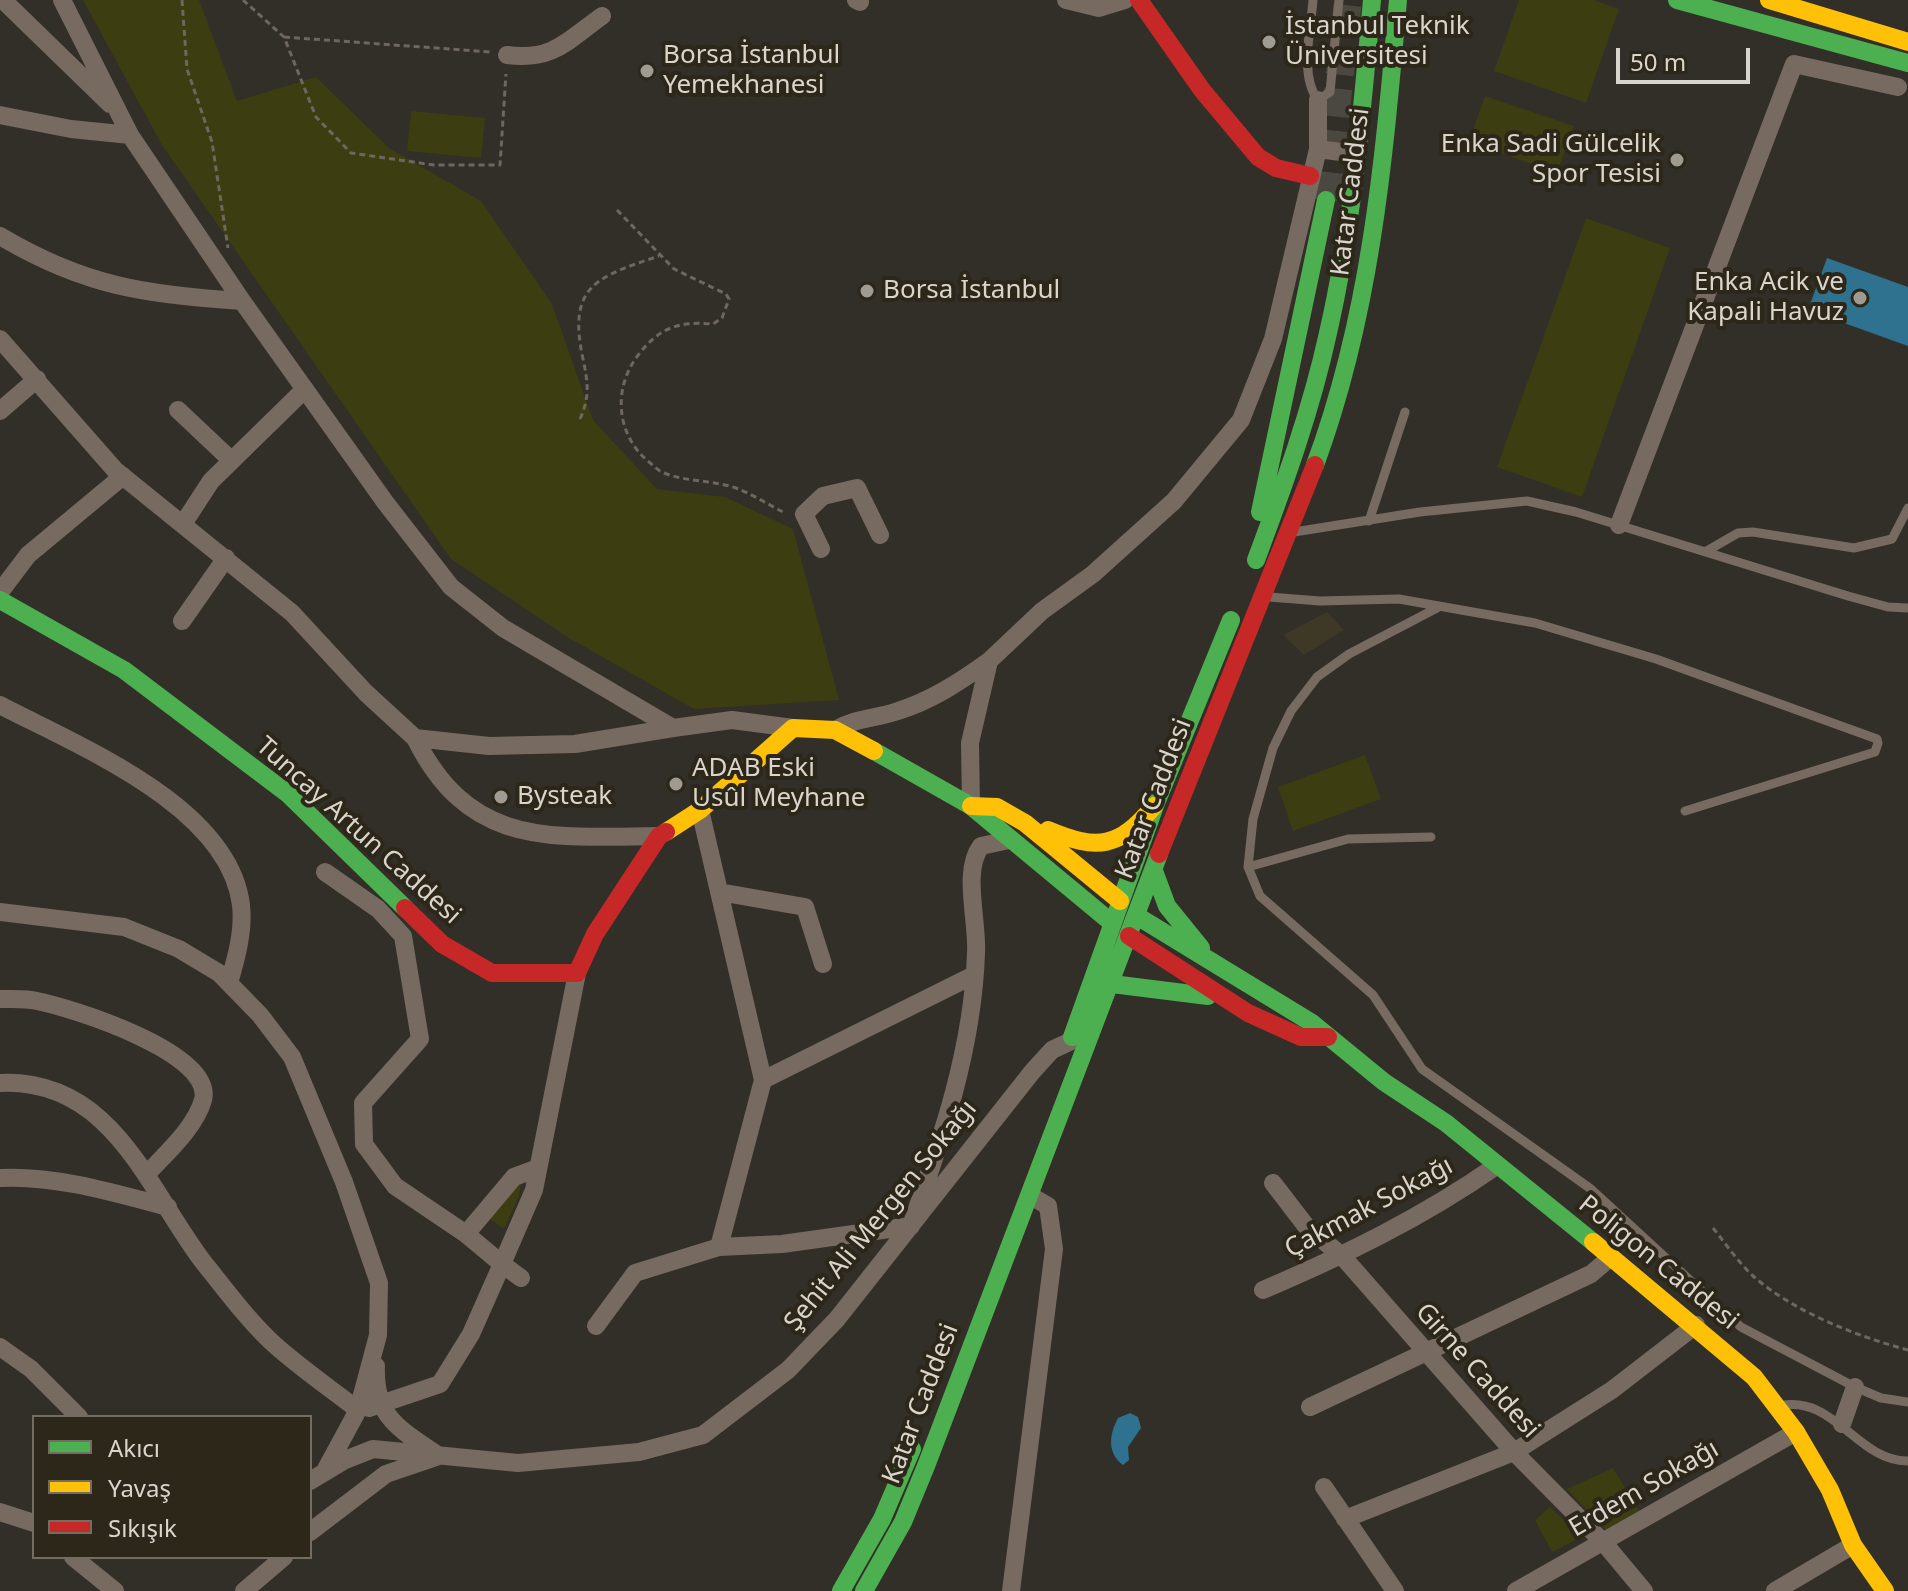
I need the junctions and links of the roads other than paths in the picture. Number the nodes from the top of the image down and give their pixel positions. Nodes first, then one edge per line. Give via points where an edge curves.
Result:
1 (3, 0) edge
2 (62, 0) edge
3 (1066, 0) edge
4 (1125, 0) edge
5 (1139, 0) edge
6 (1313, 0) edge
7 (1339, 0) edge
8 (1372, 0) edge
9 (1398, 0) edge
10 (1411, 0) edge
11 (1677, 0) edge
12 (1739, 0) edge
13 (1776, 4) edge
14 (602, 16) dead end
15 (1908, 42) edge
16 (507, 55) road end
17 (1393, 55) junction
18 (1908, 63) edge
19 (1898, 87) dead end
20 (1318, 100) junction
21 (119, 113) junction
22 (0, 115) edge
23 (130, 135) junction
24 (1318, 149) junction
25 (1356, 154) junction
26 (1383, 157) junction
27 (1310, 176) junction
28 (1326, 200) tunnel mouth
29 (1376, 217) junction
30 (0, 236) edge
31 (242, 301) junction
32 (0, 339) edge
33 (37, 379) junction
34 (305, 389) junction
35 (178, 410) dead end
36 (0, 411) edge
37 (1405, 412) dead end
38 (231, 460) junction
39 (123, 476) junction
40 (1908, 508) edge
41 (1369, 521) junction
42 (183, 524) junction
43 (1619, 525) junction
44 (1287, 533) junction
45 (880, 535) dead end
46 (821, 549) dead end
47 (1705, 552) junction
48 (226, 558) junction
49 (1262, 596) junction
50 (2, 603) edge
51 (1237, 606) dead end
52 (1437, 608) junction
53 (1908, 608) edge
54 (182, 621) dead end
55 (989, 661) junction
56 (1, 707) edge
57 (673, 728) junction
58 (793, 728) junction
59 (835, 730) junction
60 (415, 738) junction
61 (1156, 803) junction
62 (971, 806) junction
63 (700, 810) junction
64 (1685, 811) dead end
65 (1025, 823) junction
66 (659, 836) junction
67 (1431, 837) dead end
68 (1009, 840) junction
69 (1248, 867) junction
70 (1154, 871) junction
71 (325, 872) dead end
72 (719, 892) junction
73 (1120, 901) junction
74 (0, 912) edge
75 (410, 914) junction
76 (1137, 916) junction
77 (1112, 923) junction
78 (396, 929) junction
79 (1129, 936) junction
80 (823, 964) dead end
81 (1220, 967) junction
82 (577, 973) junction
83 (974, 975) junction
84 (229, 983) junction
85 (1112, 984) junction
86 (0, 999) edge
87 (1223, 999) junction
88 (1328, 1037) junction
89 (1071, 1041) junction
90 (763, 1080) junction
91 (0, 1083) edge
92 (1496, 1166) junction
93 (538, 1168) junction
94 (147, 1174) junction
95 (0, 1178) edge
96 (1273, 1183) dead end
97 (1022, 1192) junction
98 (168, 1207) junction
99 (911, 1226) junction
100 (466, 1234) junction
101 (719, 1247) junction
102 (1343, 1257) junction
103 (1611, 1257) junction
104 (502, 1264) junction
105 (521, 1278) dead end
106 (1263, 1290) dead end
107 (1696, 1325) junction
108 (596, 1326) dead end
109 (378, 1335) junction
110 (0, 1347) edge
111 (1425, 1354) junction
112 (1855, 1387) junction
113 (1908, 1402) edge
114 (380, 1406) junction
115 (1780, 1406) junction
116 (1310, 1407) dead end
117 (358, 1410) junction
118 (77, 1415) edge
119 (1842, 1424) junction
120 (1796, 1432) junction
121 (1514, 1452) junction
122 (439, 1456) junction
123 (1908, 1461) edge
124 (317, 1477) edge
125 (1324, 1487) dead end
126 (0, 1512) edge
127 (1345, 1519) junction
128 (32, 1522) edge
129 (312, 1530) edge
130 (1604, 1543) junction
131 (1853, 1545) junction
132 (75, 1559) edge
133 (282, 1559) edge
134 (115, 1591) edge
135 (244, 1591) edge
136 (841, 1591) edge
137 (864, 1591) edge
138 (1011, 1591) edge
139 (1395, 1591) edge
140 (1516, 1591) edge
141 (1644, 1591) edge
142 (1775, 1591) edge
143 (1885, 1591) edge

1 - 21 street
2 - 21 street
3 - 4 street via 1099,8
5 - 27 main road via 1202,90 1258,157 1276,168
6 - 20 lane via 1308,60 1311,91
7 - 20 lane via 1330,92
8 - 25 main road, Katar Caddesi
9 - 17 main road, Katar Caddesi
10 - 17 main road via 1407,26
11 - 18 main road
12 - 13 main road
13 - 15 main road
14 - 16 street via 535,58
17 - 26 main road, Katar Caddesi
19 - 43 street via 1794,64
20 - 24 street
21 - 23 street
22 - 23 street
23 - 31 street
24 - 25 street
24 - 27 street
25 - 26 main road
25 - 28 main road, Katar Caddesi via 1347,234 1318,379 1252,571 1265,483
25 - 29 main road via 1369,169 1365,198
26 - 29 main road, Katar Caddesi
27 - 55 street via 1273,339 1241,420 1174,501
29 - 44 main road, Katar Caddesi via 1367,282 1339,393
30 - 31 street via 92,281 152,295
31 - 34 street
32 - 33 street
33 - 36 street
33 - 39 street
34 - 38 street
34 - 57 street via 451,587 503,628
35 - 38 street
37 - 41 lane
38 - 42 street
39 - 42 street
39 - 50 street via 28,555
40 - 47 lane via 1892,539 1873,546 1827,545 1753,532 1738,533
41 - 43 lane via 1527,501
41 - 44 lane
42 - 48 street
43 - 47 lane
44 - 49 main road, Katar Caddesi
45 - 46 street via 857,488 823,496 804,514
47 - 53 lane via 1848,596
48 - 54 street
48 - 60 street via 292,613
49 - 52 lane via 1399,599
49 - 70 main road, Katar Caddesi
50 - 75 main road, Tuncay Artun Caddesi via 124,670 288,794
51 - 61 main road, Katar Caddesi
52 - 64 lane via 1535,623 1656,659 1877,739 1875,752
52 - 69 lane via 1349,654 1317,677 1291,711 1273,748 1257,805
55 - 59 street via 944,693 892,713 854,719
55 - 62 street via 970,743
56 - 84 street via 124,772 198,824 218,846 234,876 242,909
57 - 58 street via 732,720
57 - 60 street via 575,744 489,746
58 - 59 main road
58 - 63 main road
59 - 62 main road
60 - 66 street via 453,796 506,828 561,837
61 - 65 main road via 1132,832 1105,845 1076,843
61 - 73 main road, Katar Caddesi
62 - 65 main road via 997,807
62 - 68 main road
63 - 66 main road
63 - 72 street
65 - 73 main road, Poligon Caddesi
66 - 82 main road via 595,934
67 - 69 lane via 1348,839
68 - 77 main road
68 - 83 street via 981,846 970,865
69 - 112 lane via 1260,896 1373,995 1422,1069 1591,1189 1741,1327
70 - 76 main road, Katar Caddesi
70 - 81 main road via 1176,919
71 - 78 street via 378,909
72 - 80 street via 805,907
72 - 90 street
73 - 76 main road, Poligon Caddesi
73 - 77 main road, Katar Caddesi
74 - 84 street via 124,927 179,949
75 - 78 street
75 - 82 main road, Tuncay Artun Caddesi via 442,944 492,973
76 - 79 main road, Katar Caddesi
76 - 81 main road, Poligon Caddesi
77 - 79 main road
77 - 89 main road, Katar Caddesi
78 - 100 street via 403,936 420,1039 363,1103 364,1144 395,1186
79 - 85 main road, Katar Caddesi
79 - 87 main road
81 - 88 main road, Poligon Caddesi
82 - 93 street
83 - 90 street
83 - 99 street via 969,1034
84 - 109 street via 292,1057 379,1283
85 - 87 main road
85 - 97 main road, Katar Caddesi
86 - 94 street via 34,1000 82,1014 189,1065 199,1077 204,1098 189,1126
87 - 88 main road via 1301,1037
88 - 92 main road, Poligon Caddesi
89 - 97 main road, Katar Caddesi
89 - 99 street, Şehit Ali Mergen Sokağı via 1052,1050 1032,1072
90 - 101 street
91 - 94 street via 21,1082 68,1098 103,1121 131,1148
92 - 102 street, Çakmak Sokağı via 1439,1206
92 - 103 main road, Poligon Caddesi
93 - 100 street via 514,1177
93 - 104 street
94 - 98 street
95 - 98 street via 106,1191
96 - 102 street, Girne Caddesi via 1306,1226
97 - 136 main road, Katar Caddesi via 882,1519
97 - 137 main road, Katar Caddesi via 903,1522
97 - 138 street via 1048,1206 1054,1249
98 - 117 street via 203,1261 274,1344
99 - 101 street
99 - 122 street, Şehit Ali Mergen Sokağı via 837,1319 788,1370 703,1435 639,1452 518,1463
100 - 104 street
101 - 108 street via 635,1273
102 - 106 street, Çakmak Sokağı
102 - 111 street, Girne Caddesi
103 - 107 main road, Poligon Caddesi
103 - 111 street via 1591,1274
104 - 105 street
104 - 114 street via 471,1334 440,1384
107 - 115 main road, Poligon Caddesi
107 - 121 street via 1612,1390
109 - 114 street
109 - 117 street
110 - 118 street via 31,1369
111 - 116 street
111 - 121 street, Girne Caddesi
112 - 113 lane
112 - 119 street
114 - 117 street
114 - 122 street via 396,1427
115 - 119 lane via 1811,1406
115 - 120 main road, Poligon Caddesi
117 - 124 street
119 - 123 lane via 1879,1454
120 - 130 street, Erdem Sokağı
120 - 131 main road, Poligon Caddesi via 1830,1490
121 - 127 street
121 - 130 street, Girne Caddesi
122 - 124 street, Şehit Ali Mergen Sokağı via 373,1449
122 - 129 street via 386,1474
125 - 127 street
126 - 128 street
127 - 139 street
130 - 140 street, Erdem Sokağı
130 - 141 street, Girne Caddesi
131 - 142 street
131 - 143 main road, Poligon Caddesi
132 - 134 street
133 - 135 street

